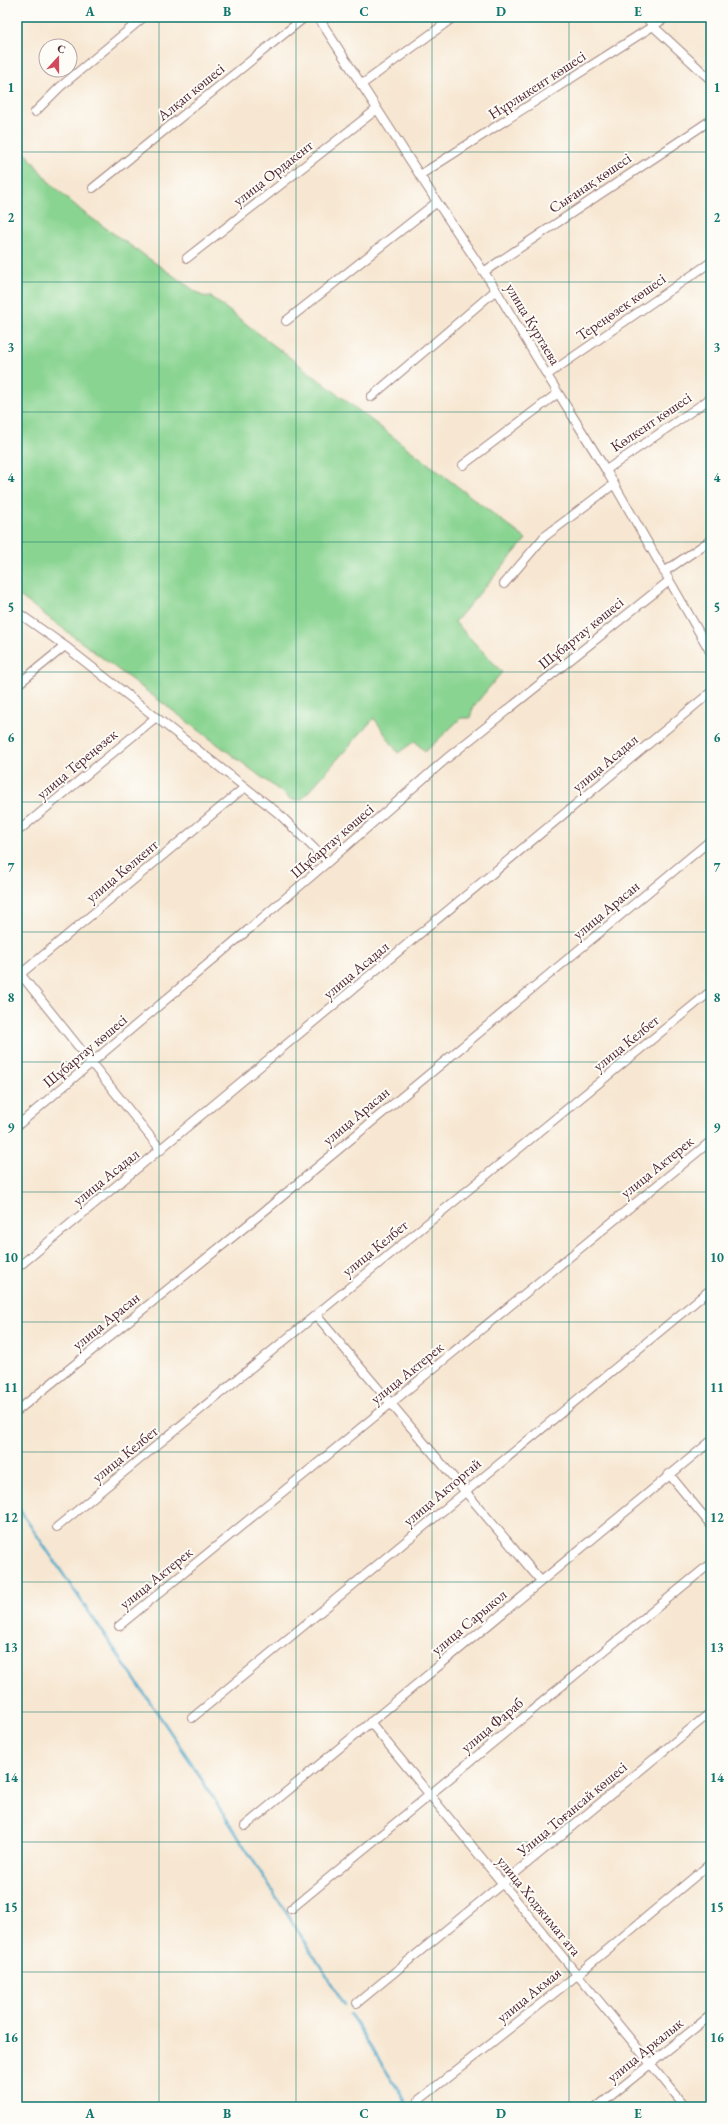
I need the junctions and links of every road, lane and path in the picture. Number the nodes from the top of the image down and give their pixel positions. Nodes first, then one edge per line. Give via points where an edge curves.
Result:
1 (144, 17) edge
2 (305, 17) edge
3 (318, 17) edge
4 (454, 17) edge
5 (646, 17) edge
6 (667, 17) edge
7 (653, 26) junction
8 (711, 80) edge
9 (361, 85) junction
10 (377, 109) junction
11 (36, 112) dead end
12 (711, 120) edge
13 (420, 175) junction
14 (93, 188) dead end
15 (437, 202) junction
16 (187, 258) dead end
17 (711, 262) edge
18 (484, 271) junction
19 (496, 290) junction
20 (286, 321) dead end
21 (547, 375) junction
22 (558, 393) junction
23 (371, 397) dead end
24 (711, 398) edge
25 (463, 465) dead end
26 (606, 470) junction
27 (614, 484) junction
28 (711, 540) edge
29 (664, 572) junction
30 (668, 581) junction
31 (504, 584) dead end
32 (17, 612) edge
33 (64, 646) junction
34 (711, 653) edge
35 (17, 685) edge
36 (711, 692) edge
37 (155, 718) junction
38 (245, 787) junction
39 (17, 832) edge
40 (711, 840) edge
41 (328, 862) junction
42 (18, 974) edge
43 (711, 991) edge
44 (92, 1064) junction
45 (17, 1126) edge
46 (711, 1141) edge
47 (161, 1150) junction
48 (17, 1268) edge
49 (711, 1290) edge
50 (316, 1315) junction
51 (391, 1404) junction
52 (17, 1411) edge
53 (711, 1441) edge
54 (669, 1474) junction
55 (466, 1490) junction
56 (711, 1525) edge
57 (57, 1527) dead end
58 (711, 1563) edge
59 (541, 1581) junction
60 (119, 1626) dead end
61 (711, 1712) edge
62 (192, 1718) dead end
63 (370, 1722) junction
64 (430, 1795) junction
65 (245, 1826) dead end
66 (711, 1863) edge
67 (504, 1883) junction
68 (291, 1909) dead end
69 (577, 1975) junction
70 (357, 2003) dead end
71 (711, 2015) edge
72 (651, 2064) junction
73 (419, 2100) dead end
74 (597, 2107) edge
75 (686, 2107) edge

1 - 11 street via 60,87
2 - 14 street, Алқап көшесі
3 - 9 street, улица Куртаева
4 - 9 street
5 - 7 street
6 - 7 street, Нұрлыкент көшесі
7 - 8 street
7 - 13 street, Нұрлыкент көшесі
9 - 10 street, улица Куртаева
10 - 13 street, улица Куртаева
10 - 16 street, улица Ордакент
12 - 18 street, Сығанақ көшесі
13 - 15 street, улица Куртаева
15 - 18 street, улица Куртаева
15 - 20 street
17 - 21 street, Тереңөзек көшесі
18 - 19 street, улица Куртаева
19 - 21 street, улица Куртаева
19 - 23 street
21 - 22 street, улица Куртаева
22 - 25 street
22 - 26 street, улица Куртаева
24 - 26 street, Көлкент көшесі
26 - 27 street, улица Куртаева
27 - 29 street, улица Куртаева
27 - 31 street via 544,537
28 - 29 street
29 - 30 street, улица Куртаева
30 - 34 street, улица Куртаева
30 - 41 street, Шұбартау көшесі via 446,759
32 - 33 street
33 - 35 street
33 - 37 street
36 - 47 street, улица Асадал
37 - 38 street
37 - 39 street, улица Тереңөзек
38 - 41 street via 278,813
38 - 42 street, улица Көлкент
40 - 52 street, улица Арасан via 250,1223
41 - 44 street, Шұбартау көшесі
42 - 44 street
43 - 50 street, улица Келбет
44 - 45 street, Шұбартау көшесі
44 - 47 street
46 - 51 street, улица Актерек
47 - 48 street, улица Асадал
49 - 55 street, улица Акторгай
50 - 51 street
50 - 57 street, улица Келбет
51 - 55 street
51 - 60 street, улица Актерек
53 - 54 street, улица Сарыкол
54 - 56 street
54 - 59 street, улица Сарыкол
55 - 59 street
55 - 62 street, улица Акторгай
58 - 64 street, улица Фараб
59 - 63 street, улица Сарыкол
61 - 67 street, Улица Тоғансай көшесі
63 - 64 street, улица Ходжимат ата
63 - 65 street, улица Сарыкол
64 - 67 street, улица Ходжимат ата
64 - 68 street, улица Фараб
66 - 69 street, улица Акмая
67 - 69 street, улица Ходжимат ата
67 - 70 street, Улица Тоғансай көшесі
69 - 72 street, улица Ходжимат ата
69 - 73 street, улица Акмая
71 - 72 street, улица Аркалык
72 - 74 street, улица Аркалык
72 - 75 street, улица Ходжимат ата

